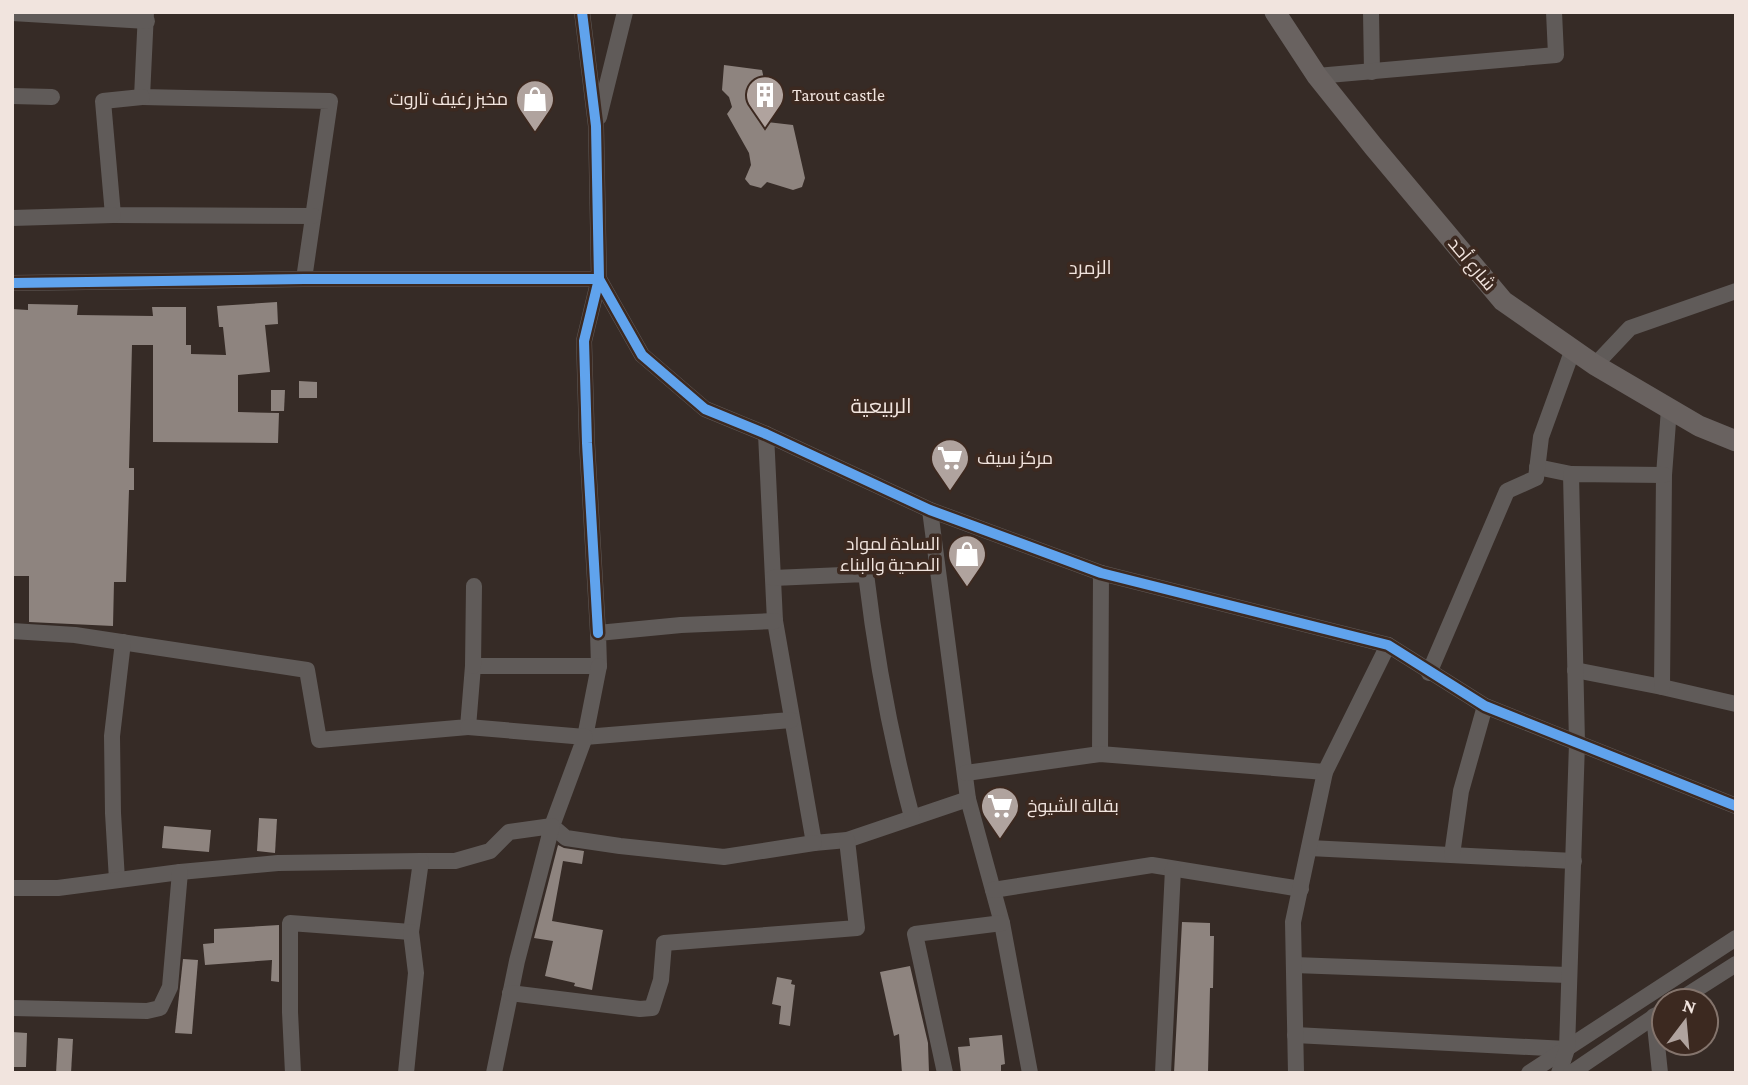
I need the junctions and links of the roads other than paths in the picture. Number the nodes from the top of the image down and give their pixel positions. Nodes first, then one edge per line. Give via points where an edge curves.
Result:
1 (582, 12) edge
2 (625, 12) edge
3 (1275, 12) edge
4 (1371, 12) edge
5 (1554, 12) edge
6 (12, 13) edge
7 (146, 16) edge
8 (1372, 72) junction
9 (1318, 76) junction
10 (12, 96) edge
11 (52, 97) dead end
12 (142, 97) junction
13 (596, 126) junction
14 (114, 215) junction
15 (313, 216) junction
16 (12, 218) edge
17 (304, 279) junction
18 (599, 279) junction
19 (12, 283) edge
20 (1736, 291) edge
21 (1573, 349) junction
22 (1595, 365) junction
23 (1669, 409) junction
24 (766, 433) junction
25 (1736, 441) edge
26 (1537, 467) junction
27 (1571, 474) junction
28 (1664, 475) junction
29 (930, 510) junction
30 (1101, 573) junction
31 (773, 578) junction
32 (474, 586) dead end
33 (775, 621) junction
34 (12, 631) edge
35 (598, 633) junction
36 (123, 642) junction
37 (1388, 645) junction
38 (473, 666) junction
39 (599, 666) junction
40 (1575, 670) junction
41 (1429, 673) junction
42 (1662, 687) junction
43 (1736, 704) edge
44 (1485, 706) junction
45 (791, 720) junction
46 (468, 727) junction
47 (585, 737) junction
48 (1577, 743) junction
49 (1100, 754) junction
50 (1325, 772) junction
51 (966, 773) junction
52 (968, 799) junction
53 (1736, 806) edge
54 (912, 817) junction
55 (552, 827) junction
56 (847, 840) junction
57 (814, 843) junction
58 (1309, 848) junction
59 (1452, 855) junction
60 (421, 860) junction
61 (1574, 861) junction
62 (1173, 869) junction
63 (180, 872) junction
64 (117, 880) junction
65 (12, 888) edge
66 (1301, 889) junction
67 (993, 890) junction
68 (1002, 923) junction
69 (411, 932) junction
70 (1736, 938) edge
71 (1736, 964) edge
72 (1294, 965) junction
73 (1568, 975) junction
74 (1700, 987) edge
75 (510, 993) junction
76 (12, 1008) edge
77 (1650, 1019) edge
78 (1295, 1035) junction
79 (1567, 1049) junction
80 (293, 1073) edge
81 (406, 1073) edge
82 (494, 1073) edge
83 (944, 1073) edge
84 (1030, 1073) edge
85 (1163, 1073) edge
86 (1296, 1073) edge
87 (1530, 1073) edge
88 (1559, 1073) edge
89 (1571, 1073) edge

1 - 13 street
2 - 13 street
3 - 9 main road, شارع أحد
4 - 8 street
5 - 8 street via 1556,55
6 - 7 street
7 - 12 street
8 - 9 street
9 - 21 main road, شارع أحد via 1503,301
10 - 11 street
12 - 14 street via 103,101
12 - 15 street via 330,101
13 - 18 street
14 - 15 street
14 - 16 street
15 - 17 street
17 - 18 street
17 - 19 street
18 - 24 street via 642,355 705,409
18 - 35 street via 584,341
20 - 22 street via 1630,328
21 - 22 main road, شارع أحد
21 - 26 street via 1541,437
22 - 23 main road, شارع أحد
23 - 25 main road, شارع أحد
23 - 28 street
24 - 29 street
24 - 31 street
26 - 27 street
26 - 41 street via 1536,478 1507,491
27 - 28 street
27 - 40 street
28 - 42 street
29 - 30 street
29 - 51 street
30 - 37 street
30 - 49 street
31 - 33 street
31 - 54 street via 866,574 877,661
32 - 38 street
33 - 35 street
33 - 45 street
34 - 36 street
35 - 39 street
36 - 46 street via 307,670 319,740
36 - 64 street via 112,736
37 - 41 street
37 - 50 street
38 - 39 street
38 - 46 street
39 - 47 street
40 - 42 street
40 - 48 street
41 - 44 street
42 - 43 street
44 - 48 street
44 - 59 street via 1461,790
45 - 47 street
45 - 57 street
46 - 47 street
47 - 55 street
48 - 53 street
48 - 61 street
49 - 50 street
49 - 51 street
50 - 58 street
51 - 52 street
52 - 54 street
52 - 67 street
54 - 56 street
55 - 57 street via 566,838 724,857
55 - 60 street via 509,832 490,851 455,861
55 - 75 street
56 - 57 street
56 - 75 street via 857,928 664,943 661,980 652,1008
58 - 59 street
58 - 66 street
59 - 61 street
60 - 63 street via 278,863
60 - 69 street
61 - 73 street
62 - 66 street
62 - 67 street via 1152,865
62 - 85 street
63 - 64 street
63 - 76 street via 170,987 160,1008
64 - 65 street
66 - 72 street via 1293,922
67 - 68 street
68 - 83 street via 915,934
68 - 84 street
69 - 80 street via 290,923
69 - 81 street via 416,973
70 - 79 street
71 - 74 street
72 - 73 street
72 - 78 street
73 - 79 street
75 - 82 street
77 - 89 street
78 - 79 street
78 - 86 street
79 - 87 street
79 - 88 street

